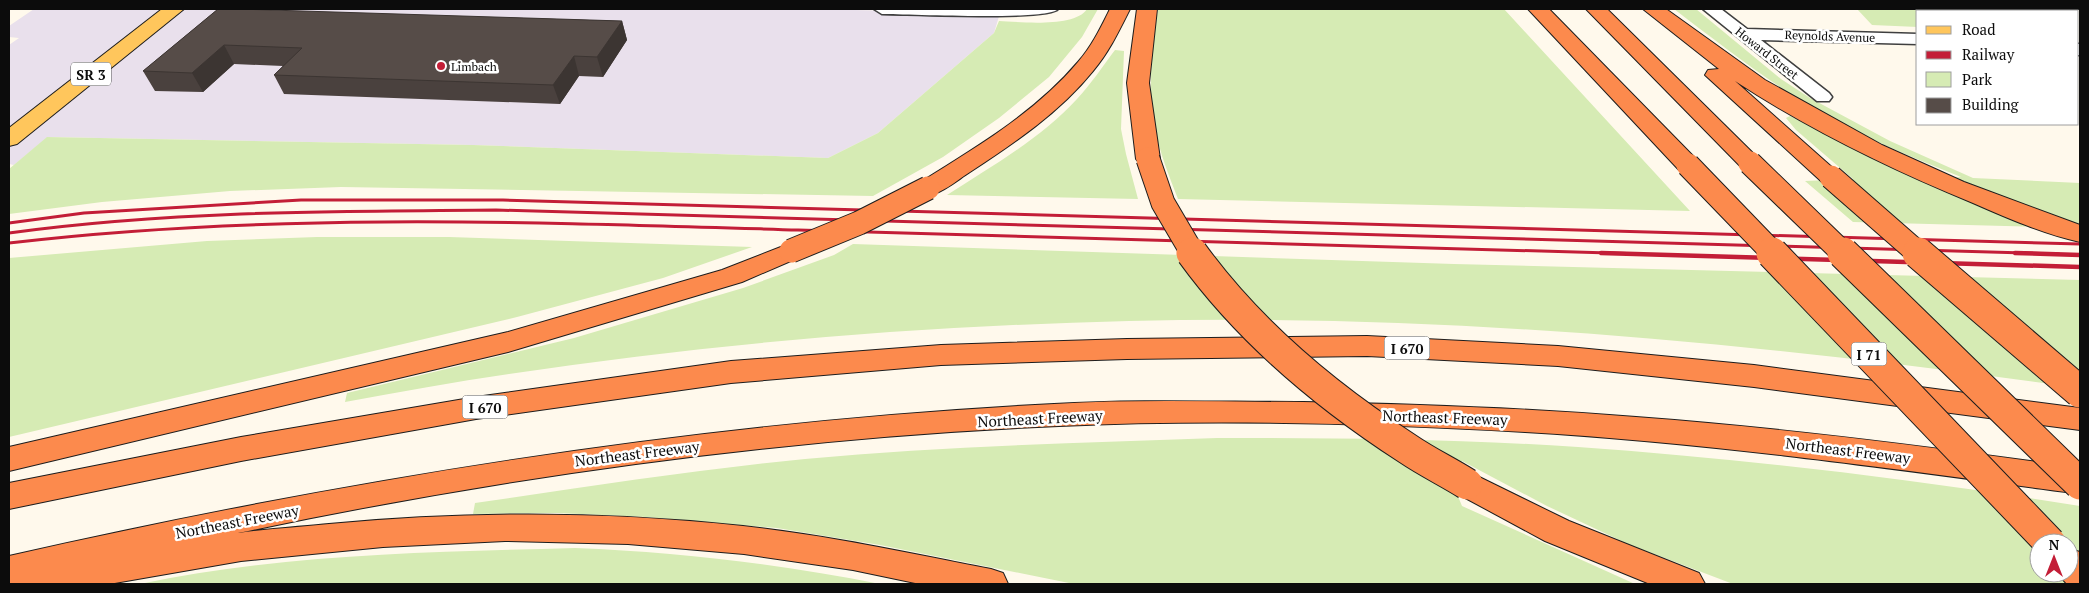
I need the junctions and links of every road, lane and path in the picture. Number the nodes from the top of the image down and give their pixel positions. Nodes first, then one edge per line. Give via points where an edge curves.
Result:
1 (174, 9) edge
2 (882, 9) edge
3 (1050, 9) edge
4 (1120, 9) edge
5 (1148, 9) edge
6 (1538, 9) edge
7 (1596, 9) edge
8 (1646, 9) edge
9 (1653, 9) edge
10 (1711, 9) edge
11 (1742, 34) junction
12 (1916, 39) edge
13 (1823, 97) dead end
14 (9, 139) edge
15 (2080, 234) edge
16 (2080, 392) edge
17 (2080, 419) edge
18 (9, 459) edge
19 (2080, 482) edge
20 (9, 496) edge
21 (2040, 533) edge
22 (9, 571) edge
23 (24, 584) edge
24 (991, 584) edge
25 (1687, 584) edge

1 - 14 main road, SR 3
2 - 3 street
4 - 18 highway, bridge via 1097,50 1067,86 1027,122 928,188 859,222 732,276 508,342
5 - 25 highway, bridge via 1138,83 1141,119 1154,186 1165,211 1195,258 1231,303 1328,392 1400,444 1467,484 1557,531
6 - 21 highway, I 71, bridge
7 - 19 highway, bridge via 1750,163
8 - 16 highway, bridge via 1831,177
9 - 15 highway via 1756,84 1867,146 1983,198
10 - 11 street, Howard Street
11 - 12 street, Reynolds Avenue
11 - 13 street, Howard Street
17 - 20 highway, I 670 via 1754,376 1558,356 1367,346 961,354 731,372 486,407 241,449
19 - 22 highway, Northeast Freeway via 1852,449 1468,417 1271,412 1060,415 847,429 604,456 346,500 113,546
23 - 24 highway via 241,547 383,533 505,527 628,530 744,540 853,556

